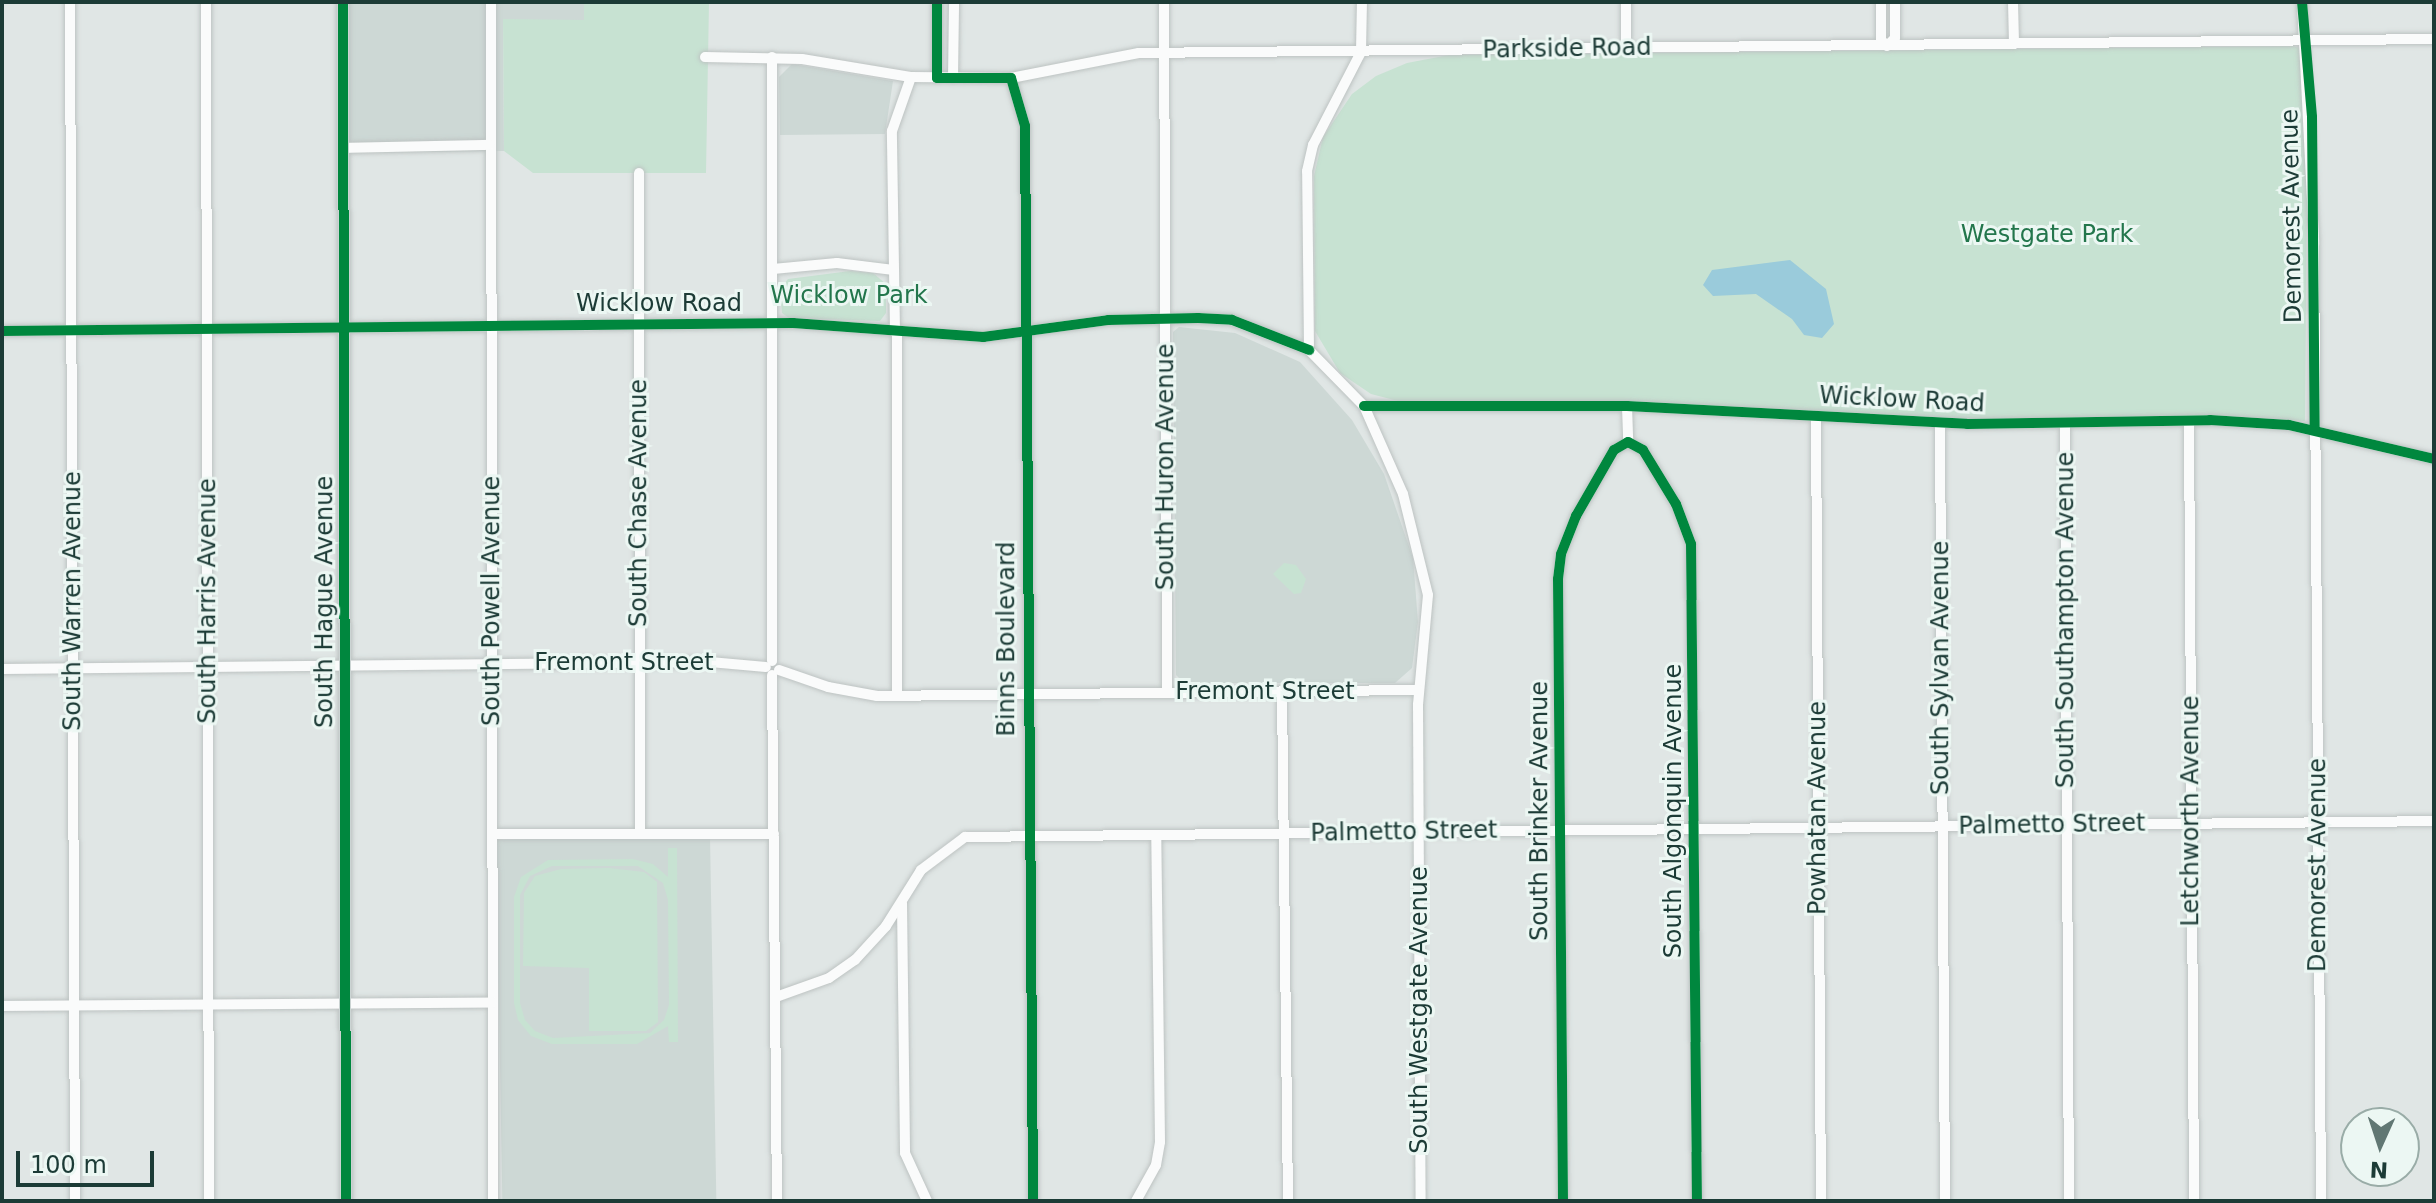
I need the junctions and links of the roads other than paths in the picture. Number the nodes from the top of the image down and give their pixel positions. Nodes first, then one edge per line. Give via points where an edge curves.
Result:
1 (70, 2) edge
2 (206, 2) edge
3 (343, 2) edge
4 (491, 2) edge
5 (937, 2) edge
6 (954, 2) edge
7 (1164, 2) edge
8 (1362, 2) edge
9 (1626, 2) edge
10 (1881, 2) edge
11 (1895, 2) edge
12 (2013, 2) edge
13 (2302, 2) edge
14 (2434, 39) edge
15 (2306, 41) junction
16 (2014, 44) junction
17 (1887, 46) junction
18 (1626, 49) junction
19 (1361, 52) junction
20 (1164, 53) junction
21 (705, 57) dead end
22 (772, 57) junction
23 (911, 77) junction
24 (937, 78) junction
25 (953, 78) junction
26 (1011, 78) junction
27 (490, 145) junction
28 (344, 148) junction
29 (639, 173) dead end
30 (773, 269) junction
31 (894, 270) junction
32 (1165, 318) junction
33 (772, 323) junction
34 (639, 324) junction
35 (492, 326) junction
36 (344, 327) junction
37 (208, 329) junction
38 (71, 330) junction
39 (2, 331) edge
40 (896, 332) junction
41 (1026, 333) junction
42 (1309, 350) junction
43 (1364, 406) junction
44 (1627, 406) junction
45 (1816, 416) junction
46 (2189, 421) junction
47 (1940, 423) junction
48 (2065, 424) junction
49 (2315, 430) junction
50 (1628, 442) junction
51 (2434, 459) edge
52 (492, 663) junction
53 (639, 663) junction
54 (345, 666) junction
55 (208, 667) junction
56 (73, 668) junction
57 (772, 668) junction
58 (2, 669) edge
59 (1418, 690) junction
60 (1282, 691) junction
61 (1167, 692) junction
62 (1028, 694) junction
63 (897, 696) junction
64 (2434, 821) edge
65 (2317, 822) junction
66 (2191, 824) junction
67 (2067, 825) junction
68 (1942, 826) junction
69 (1819, 828) junction
70 (1694, 829) junction
71 (1561, 830) junction
72 (1419, 832) junction
73 (1283, 833) junction
74 (493, 834) junction
75 (640, 834) junction
76 (774, 834) junction
77 (1156, 835) junction
78 (1029, 836) junction
79 (902, 901) junction
80 (776, 997) junction
81 (492, 1003) junction
82 (346, 1004) junction
83 (209, 1005) junction
84 (2, 1006) edge
85 (74, 1006) junction
86 (75, 1201) edge
87 (209, 1201) edge
88 (346, 1201) edge
89 (493, 1201) edge
90 (777, 1201) edge
91 (927, 1201) edge
92 (1033, 1201) edge
93 (1136, 1201) edge
94 (1288, 1201) edge
95 (1421, 1201) edge
96 (1563, 1201) edge
97 (1697, 1201) edge
98 (1821, 1201) edge
99 (1945, 1201) edge
100 (2069, 1201) edge
101 (2194, 1201) edge
102 (2321, 1201) edge

1 - 38 street, South Warren Avenue
2 - 37 street, South Harris Avenue
3 - 28 main road, South Hague Avenue
4 - 27 street, South Powell Avenue
5 - 24 street
6 - 25 street
7 - 20 street, South Huron Avenue
8 - 19 street
9 - 18 street
10 - 17 street via 1881,40
11 - 17 street via 1895,38
12 - 16 street
13 - 15 street, Demorest Avenue
14 - 15 street, Parkside Road
15 - 16 street, Parkside Road
15 - 49 street, Demorest Avenue
16 - 17 street, Parkside Road
17 - 18 street, Parkside Road
18 - 19 street, Parkside Road
19 - 20 street, Parkside Road
19 - 42 street via 1313,145 1307,171
20 - 26 street, Parkside Road via 1100,57
20 - 32 street, South Huron Avenue
21 - 22 street, Parkside Road
22 - 23 street, Parkside Road via 868,66
22 - 30 street
23 - 24 street, Parkside Road
23 - 31 street via 892,131
24 - 25 street, Parkside Road
25 - 26 street, Parkside Road
26 - 41 street, Binns Boulevard via 1025,126
27 - 28 street
27 - 35 street, South Powell Avenue
28 - 36 main road, South Hague Avenue
29 - 34 street, South Chase Avenue
30 - 31 street via 837,263
30 - 33 street
31 - 40 street
32 - 41 street, Wicklow Road
32 - 42 street, Wicklow Road via 1232,320
32 - 61 street, South Huron Avenue
33 - 34 street, Wicklow Road
33 - 40 street, Wicklow Road
33 - 57 street
34 - 35 street, Wicklow Road
34 - 53 street, South Chase Avenue
35 - 36 street, Wicklow Road
35 - 52 street, South Powell Avenue
36 - 37 street, Wicklow Road
36 - 54 main road, South Hague Avenue
37 - 38 street, Wicklow Road
37 - 55 street, South Harris Avenue
38 - 39 street, Wicklow Road
38 - 56 street, South Warren Avenue
40 - 41 street, Wicklow Road via 983,337
40 - 63 street
41 - 62 street, Binns Boulevard
42 - 43 street, South Westgate Avenue
43 - 44 street, Wicklow Road
43 - 59 street, South Westgate Avenue via 1403,494 1426,576 1429,612
44 - 45 street, Wicklow Road
44 - 50 street
45 - 47 street, Wicklow Road
45 - 69 street, Powhatan Avenue
46 - 48 street, Wicklow Road
46 - 49 street, Wicklow Road
46 - 66 street, Letchworth Avenue
47 - 48 street, Wicklow Road
47 - 68 street, South Sylvan Avenue
48 - 67 street, South Southampton Avenue
49 - 51 street, Wicklow Road
49 - 65 street, Demorest Avenue
50 - 70 street, South Algonquin Avenue via 1643,450 1682,515 1691,544
50 - 71 street, South Brinker Avenue via 1614,450 1597,478 1561,554
52 - 53 street, Fremont Street
52 - 54 street, Fremont Street
52 - 74 street, South Powell Avenue
53 - 57 street, Fremont Street
53 - 75 street, South Chase Avenue
54 - 55 street, Fremont Street
54 - 82 main road, South Hague Avenue
55 - 56 street, Fremont Street
55 - 83 street, South Harris Avenue
56 - 58 street, Fremont Street
56 - 85 street, South Warren Avenue
57 - 63 street, Fremont Street via 838,690
57 - 76 street
59 - 60 street, Fremont Street
59 - 72 street, South Westgate Avenue
60 - 61 street, Fremont Street
60 - 73 street
61 - 62 street, Fremont Street
62 - 63 street, Fremont Street
62 - 78 street, Binns Boulevard
64 - 65 street, Palmetto Street
65 - 66 street, Palmetto Street
65 - 102 street, Demorest Avenue
66 - 67 street, Palmetto Street
66 - 101 street, Letchworth Avenue
67 - 68 street, Palmetto Street
67 - 100 street, South Southampton Avenue
68 - 69 street, Palmetto Street
68 - 99 street, South Sylvan Avenue
69 - 70 street, Palmetto Street
69 - 98 street, Powhatan Avenue
70 - 71 street, Palmetto Street
70 - 97 street, South Algonquin Avenue
71 - 72 street, Palmetto Street
71 - 96 street, South Brinker Avenue
72 - 73 street, Palmetto Street
72 - 95 street, South Westgate Avenue
73 - 77 street, Palmetto Street
73 - 94 street
74 - 75 street
74 - 81 street, South Powell Avenue
75 - 76 street
76 - 80 street
77 - 78 street, Palmetto Street
77 - 93 street via 1160,1142 1156,1165
78 - 79 street, Palmetto Street via 965,837 921,870
78 - 92 street, Binns Boulevard
79 - 80 street, Palmetto Street via 855,960 829,978
79 - 91 street via 905,1153
80 - 90 street
81 - 82 street
81 - 89 street, South Powell Avenue
82 - 83 street
82 - 88 main road, South Hague Avenue
83 - 85 street
83 - 87 street, South Harris Avenue
84 - 85 street
85 - 86 street, South Warren Avenue

